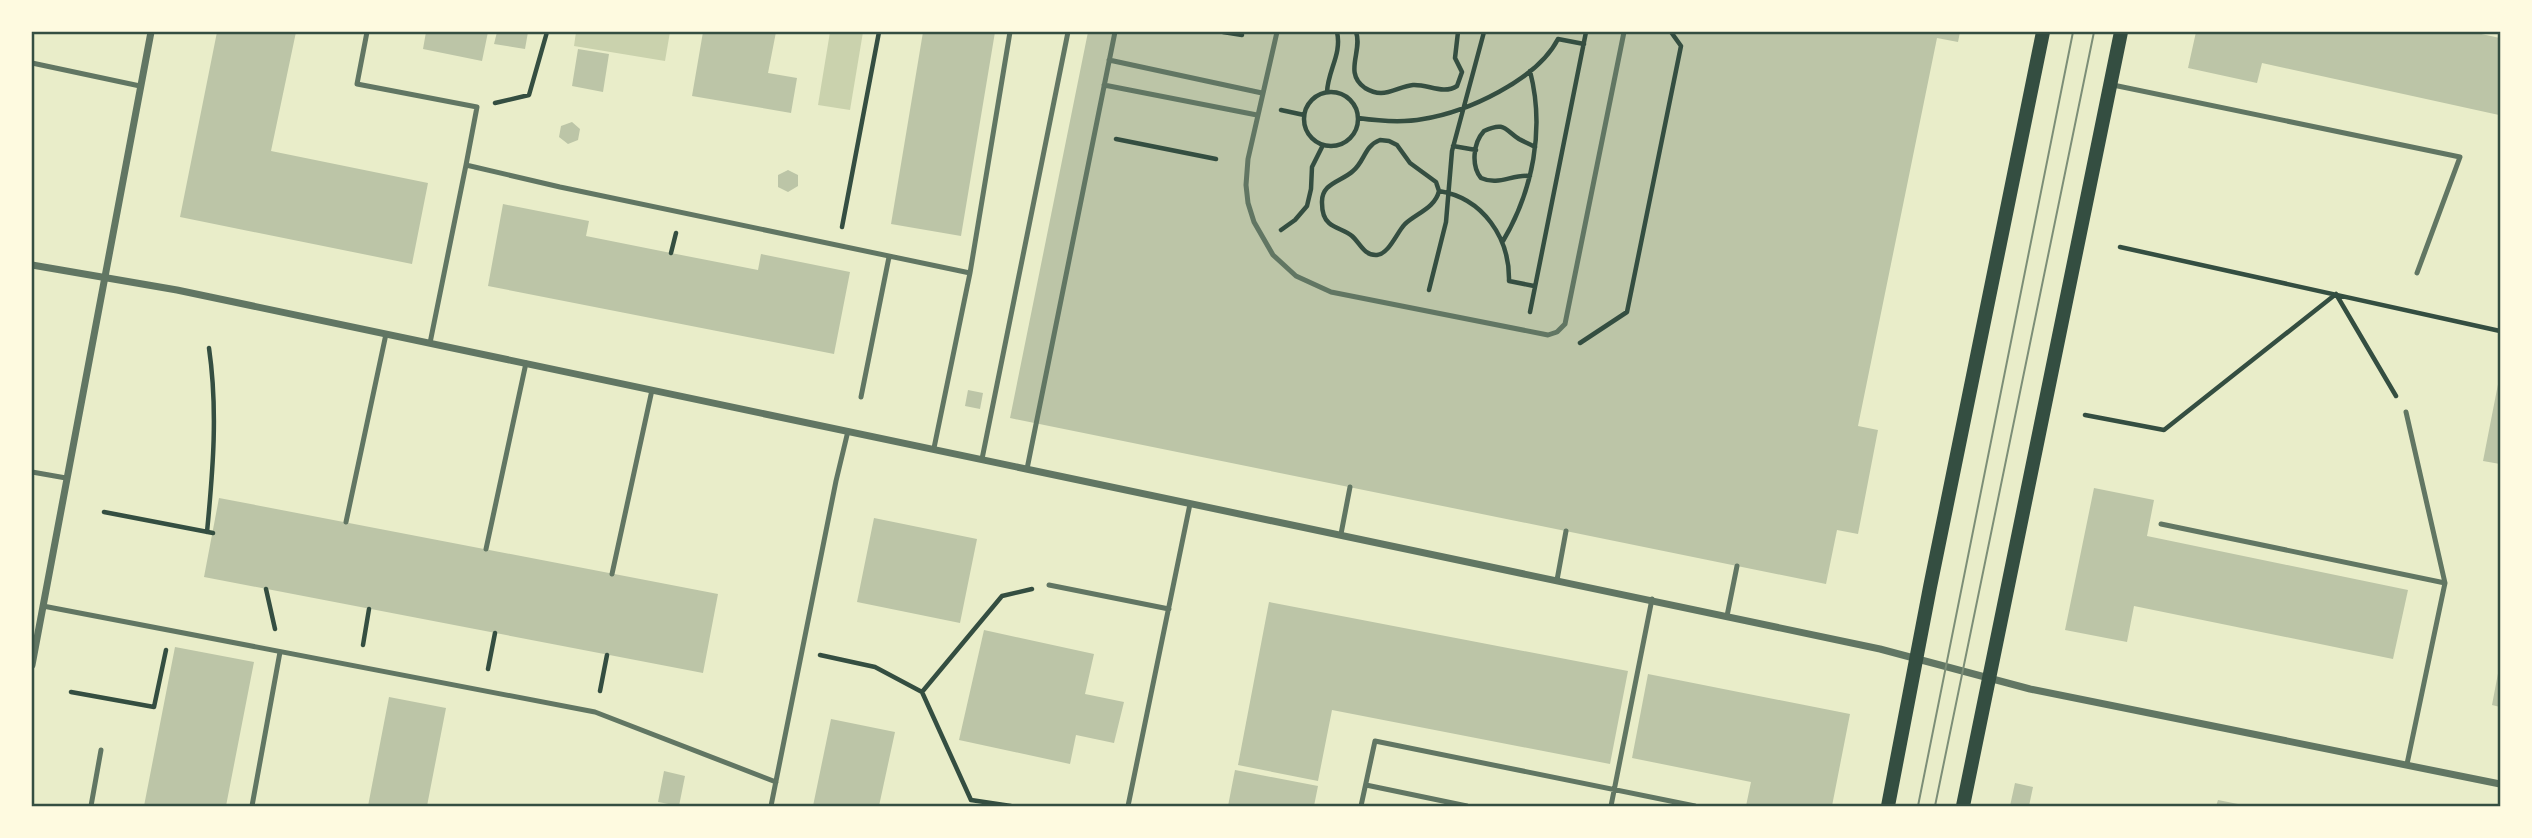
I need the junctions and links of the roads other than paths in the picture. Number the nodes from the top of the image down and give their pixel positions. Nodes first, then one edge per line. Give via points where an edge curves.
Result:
1 (151, 32) edge
2 (367, 32) edge
3 (1010, 32) edge
4 (1068, 32) edge
5 (1115, 32) edge
6 (1277, 32) edge
7 (1624, 32) edge
8 (2043, 32) edge
9 (2121, 32) edge
10 (1109, 61) junction
11 (32, 63) edge
12 (1104, 85) junction
13 (2110, 85) junction
14 (140, 86) junction
15 (1262, 93) junction
16 (1257, 116) junction
17 (466, 165) junction
18 (889, 257) junction
19 (32, 265) edge
20 (970, 273) junction
21 (2417, 273) dead end
22 (104, 277) junction
23 (386, 334) junction
24 (429, 343) junction
25 (526, 363) junction
26 (652, 390) junction
27 (861, 397) dead end
28 (2406, 412) road end
29 (848, 431) junction
30 (934, 449) junction
31 (982, 459) junction
32 (1027, 468) junction
33 (32, 472) edge
34 (66, 478) junction
35 (1350, 487) dead end
36 (1190, 504) junction
37 (346, 523) dead end
38 (2161, 524) dead end
39 (1566, 531) dead end
40 (1341, 534) junction
41 (486, 549) dead end
42 (1737, 566) dead end
43 (612, 574) dead end
44 (1557, 580) junction
45 (2445, 583) junction
46 (1049, 585) road end
47 (1652, 600) junction
48 (43, 606) junction
49 (1169, 609) junction
50 (1727, 616) junction
51 (280, 652) junction
52 (1917, 657) junction
53 (32, 665) edge
54 (1989, 677) junction
55 (102, 750) dead end
56 (2407, 764) junction
57 (776, 782) junction
58 (2501, 784) edge
59 (1366, 785) junction
60 (1615, 790) junction
61 (91, 807) edge
62 (252, 807) edge
63 (771, 807) edge
64 (1128, 807) edge
65 (1361, 807) edge
66 (1467, 807) edge
67 (1611, 807) edge
68 (1695, 807) edge
69 (1888, 807) edge
70 (1963, 807) edge

1 - 14 street
2 - 17 lane via 357,84 477,107
3 - 20 lane
4 - 31 lane
5 - 10 lane
6 - 15 lane
7 - 16 lane via 1565,324 1553,334 1337,293 1296,276 1266,246 1248,203 1247,172
8 - 52 main road
9 - 13 main road
10 - 12 lane
10 - 15 lane
11 - 14 lane
12 - 16 lane
12 - 32 lane
13 - 21 lane via 2459,157
13 - 54 main road
14 - 22 street
15 - 16 lane
17 - 18 lane
17 - 24 lane
18 - 20 lane
18 - 27 lane
19 - 22 street
20 - 30 lane
22 - 23 street
22 - 34 street
23 - 24 street
23 - 37 lane
24 - 25 street
25 - 26 street
25 - 41 lane
26 - 29 street
26 - 43 lane
28 - 45 lane
29 - 30 street
29 - 57 lane
30 - 31 street
31 - 32 street
32 - 36 street
33 - 34 lane
34 - 48 street
35 - 40 lane
36 - 40 street
36 - 49 lane
38 - 45 lane
39 - 44 lane
40 - 44 street
42 - 50 lane
44 - 47 street
45 - 56 lane
46 - 49 lane
47 - 50 street
47 - 60 lane
48 - 51 lane
48 - 53 street
49 - 64 lane
50 - 52 street
51 - 57 lane via 595,712
51 - 62 lane
52 - 54 street
52 - 69 main road
54 - 56 street
54 - 70 main road
55 - 61 lane
56 - 58 street
57 - 63 lane
59 - 60 lane via 1375,741
59 - 65 lane
59 - 66 lane
60 - 67 lane
60 - 68 lane

